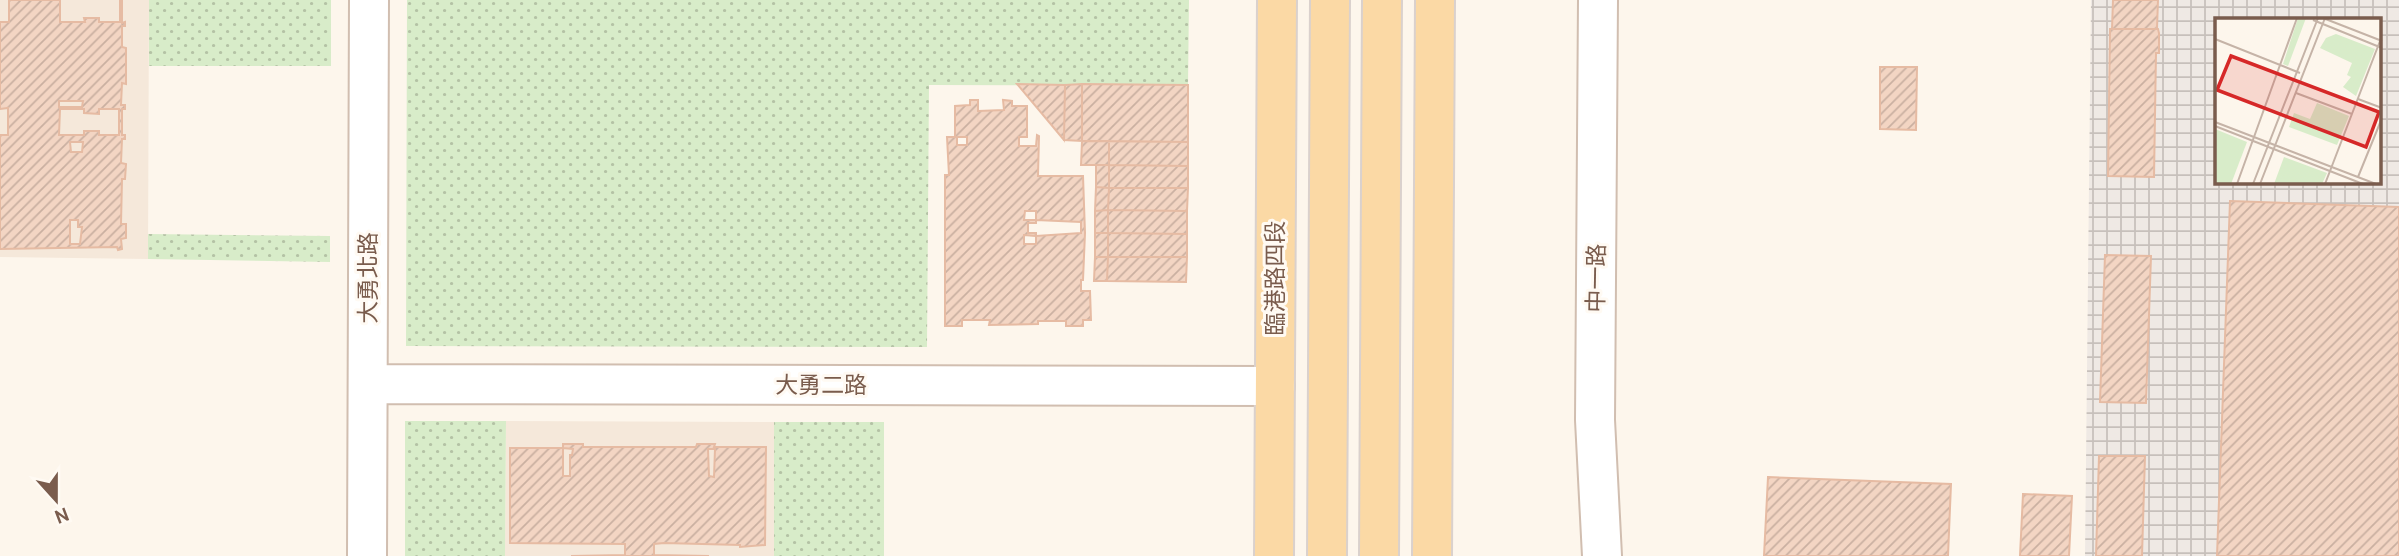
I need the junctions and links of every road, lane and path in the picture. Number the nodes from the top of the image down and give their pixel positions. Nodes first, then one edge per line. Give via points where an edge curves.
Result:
1 (369, 0) edge
2 (1277, 0) edge
3 (1330, 0) edge
4 (1382, 0) edge
5 (1435, 0) edge
6 (1598, 0) edge
7 (368, 384) junction
8 (1275, 386) junction
9 (367, 556) edge
10 (1274, 556) edge
11 (1326, 556) edge
12 (1379, 556) edge
13 (1432, 556) edge
14 (1602, 556) edge

1 - 7 street, 大勇北路
2 - 8 main road, 臨港路四段
3 - 11 main road
4 - 12 main road
5 - 13 main road
6 - 14 street, 中一路 via 1595,420
7 - 8 street, 大勇二路
7 - 9 street, 大勇北路
8 - 10 main road, 臨港路四段

